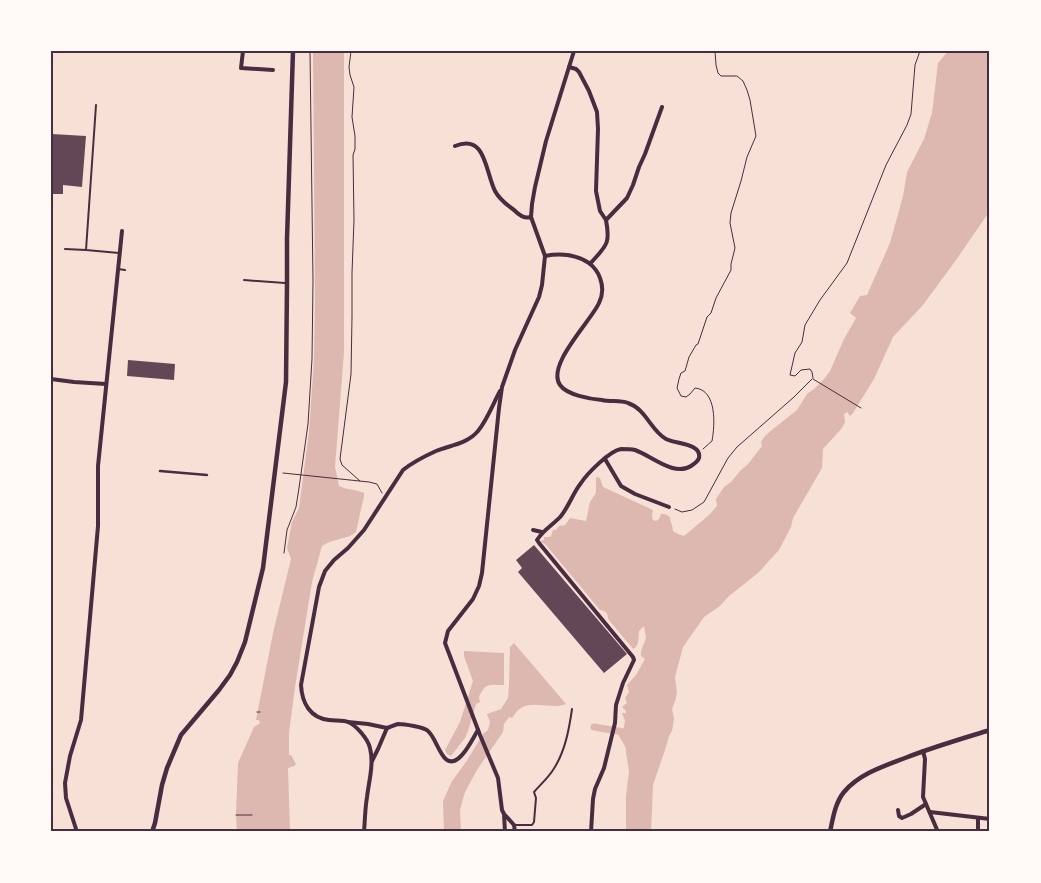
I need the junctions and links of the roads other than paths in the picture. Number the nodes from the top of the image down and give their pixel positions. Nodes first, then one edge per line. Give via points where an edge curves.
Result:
1 (243, 51) edge
2 (293, 51) edge
3 (574, 51) edge
4 (569, 67) junction
5 (273, 70) dead end
6 (96, 105) dead end
7 (662, 107) dead end
8 (455, 146) dead end
9 (531, 217) junction
10 (606, 220) junction
11 (122, 231) dead end
12 (65, 249) dead end
13 (86, 250) junction
14 (119, 253) junction
15 (545, 256) junction
16 (590, 264) junction
17 (118, 270) junction
18 (125, 270) dead end
19 (244, 280) dead end
20 (288, 284) junction
21 (51, 379) edge
22 (106, 384) junction
23 (502, 387) junction
24 (605, 459) junction
25 (160, 471) dead end
26 (207, 476) dead end
27 (669, 507) road end
28 (533, 530) dead end
29 (542, 532) junction
30 (572, 709) dead end
31 (348, 722) junction
32 (386, 728) junction
33 (478, 730) junction
34 (990, 730) edge
35 (923, 751) junction
36 (371, 763) junction
37 (926, 804) junction
38 (898, 810) dead end
39 (930, 812) junction
40 (504, 814) junction
41 (978, 818) junction
42 (990, 819) edge
43 (514, 826) junction
44 (77, 832) edge
45 (152, 832) edge
46 (364, 832) edge
47 (504, 832) edge
48 (515, 832) edge
49 (591, 832) edge
50 (830, 832) edge
51 (938, 832) edge
52 (978, 832) edge

1 - 5 street via 241,68
2 - 20 street
3 - 4 street
4 - 9 street via 546,141
4 - 10 street via 579,72 597,112 596,191 600,211
6 - 13 lane
7 - 10 street via 627,198
8 - 9 street via 469,143 476,146 498,196 521,216
9 - 15 street
10 - 16 street via 606,245
11 - 14 street
12 - 13 lane
13 - 14 lane
14 - 17 street
15 - 16 street via 564,254
15 - 23 street via 539,297
16 - 24 street via 602,286 600,303 562,359 559,383 567,392 628,403 637,408 664,438 695,448 699,459 682,469 671,468 630,449 617,450
17 - 18 lane
17 - 22 street
19 - 20 lane
20 - 45 street via 286,382 266,549 255,602 245,642 230,675 181,735 174,750 162,785
21 - 22 street
22 - 44 street via 98,466 98,526 81,720 65,782 66,798
23 - 31 street via 478,432 469,440 430,454 403,470 364,530 325,571 318,587 301,685 303,701 317,717
23 - 33 street via 482,573 473,599 448,631 445,643
24 - 27 street via 621,486
24 - 29 street via 580,484 561,515
25 - 26 street
28 - 29 street
29 - 49 street via 537,540 539,543 634,660 616,705 616,723 593,799
30 - 43 lane via 560,757 534,792 534,822 532,825
31 - 32 street
31 - 36 street via 367,740
32 - 33 street via 400,724 425,728 450,762 461,756
32 - 36 street
33 - 40 street via 498,778
34 - 35 street
35 - 37 street via 923,797
35 - 50 street via 882,766 854,783 838,801
36 - 46 street
37 - 38 street via 902,818
37 - 39 street
39 - 41 street
39 - 51 street
40 - 43 street
40 - 47 street
41 - 42 street
41 - 52 street
43 - 48 street

